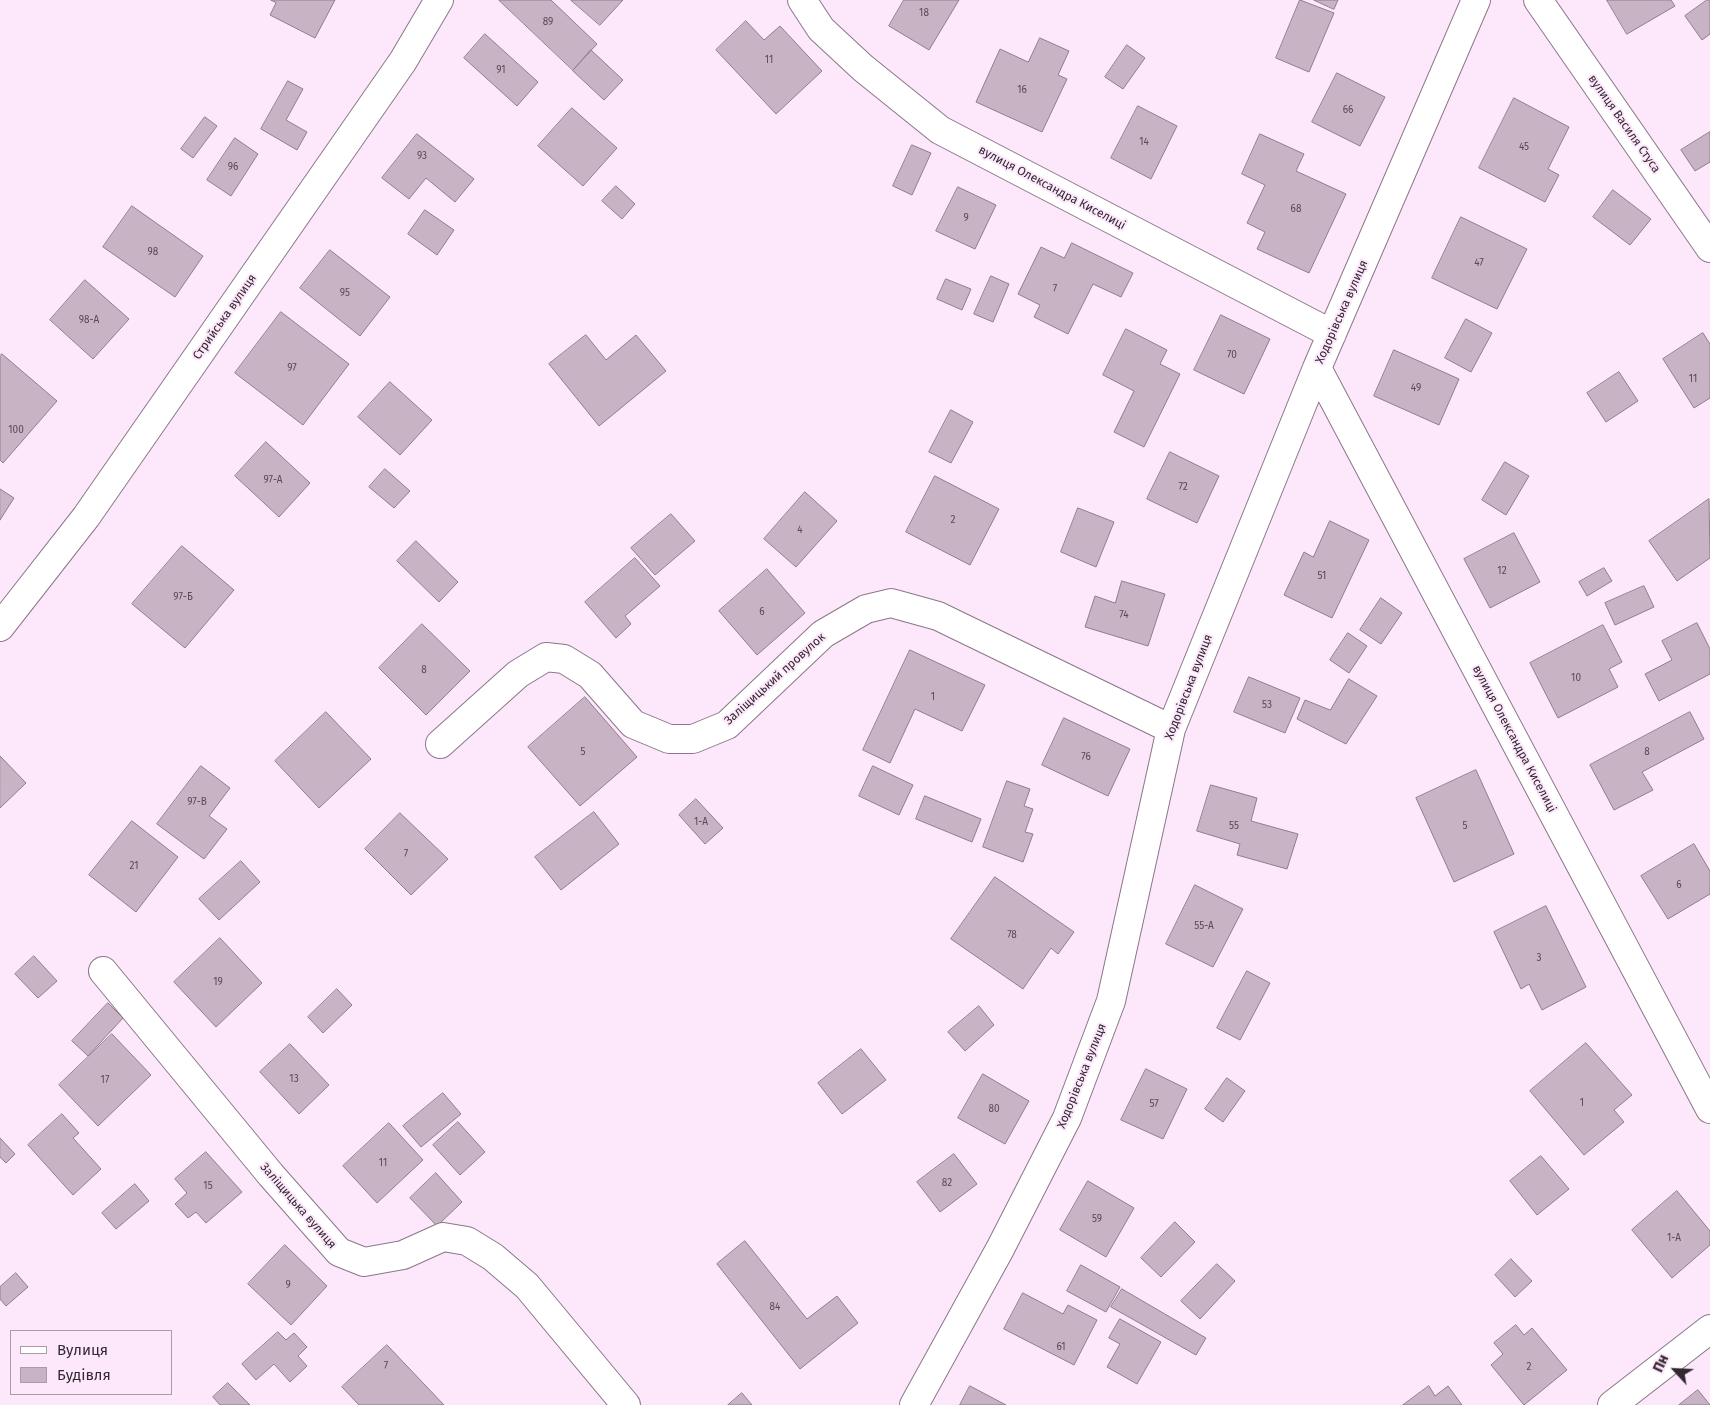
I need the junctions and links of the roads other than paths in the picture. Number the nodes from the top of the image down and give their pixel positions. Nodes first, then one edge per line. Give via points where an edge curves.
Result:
1 (440, 0) edge
2 (802, 0) edge
3 (1476, 0) edge
4 (1538, 0) edge
5 (1710, 248) edge
6 (1332, 334) junction
7 (1317, 368) junction
8 (0, 627) edge
9 (1171, 729) junction
10 (440, 744) dead end
11 (103, 971) dead end
12 (1710, 1110) edge
13 (1710, 1329) edge
14 (626, 1405) edge
15 (914, 1405) edge
16 (1612, 1405) edge

1 - 8 street, Стрийська вулиця via 403,61 91,508
2 - 6 street, вулиця Олександра Киселиці via 821,29 863,68 940,130
3 - 6 street, Ходорівська вулиця
4 - 5 street, вулиця Василя Стуса
6 - 7 street, Ходорівська вулиця
7 - 9 street, Ходорівська вулиця
7 - 12 street, вулиця Олександра Киселиці
9 - 10 street, Заліщицький провулок via 938,616 891,603 866,609 823,634 727,725 693,739 669,739 633,724 590,675 564,658 546,657 518,674
9 - 15 street, Ходорівська вулиця via 1111,1001 1066,1118 1000,1249
11 - 14 street, Заліщицька вулиця via 271,1175 339,1252 364,1262 403,1255 442,1237 468,1241 527,1286
13 - 16 street

